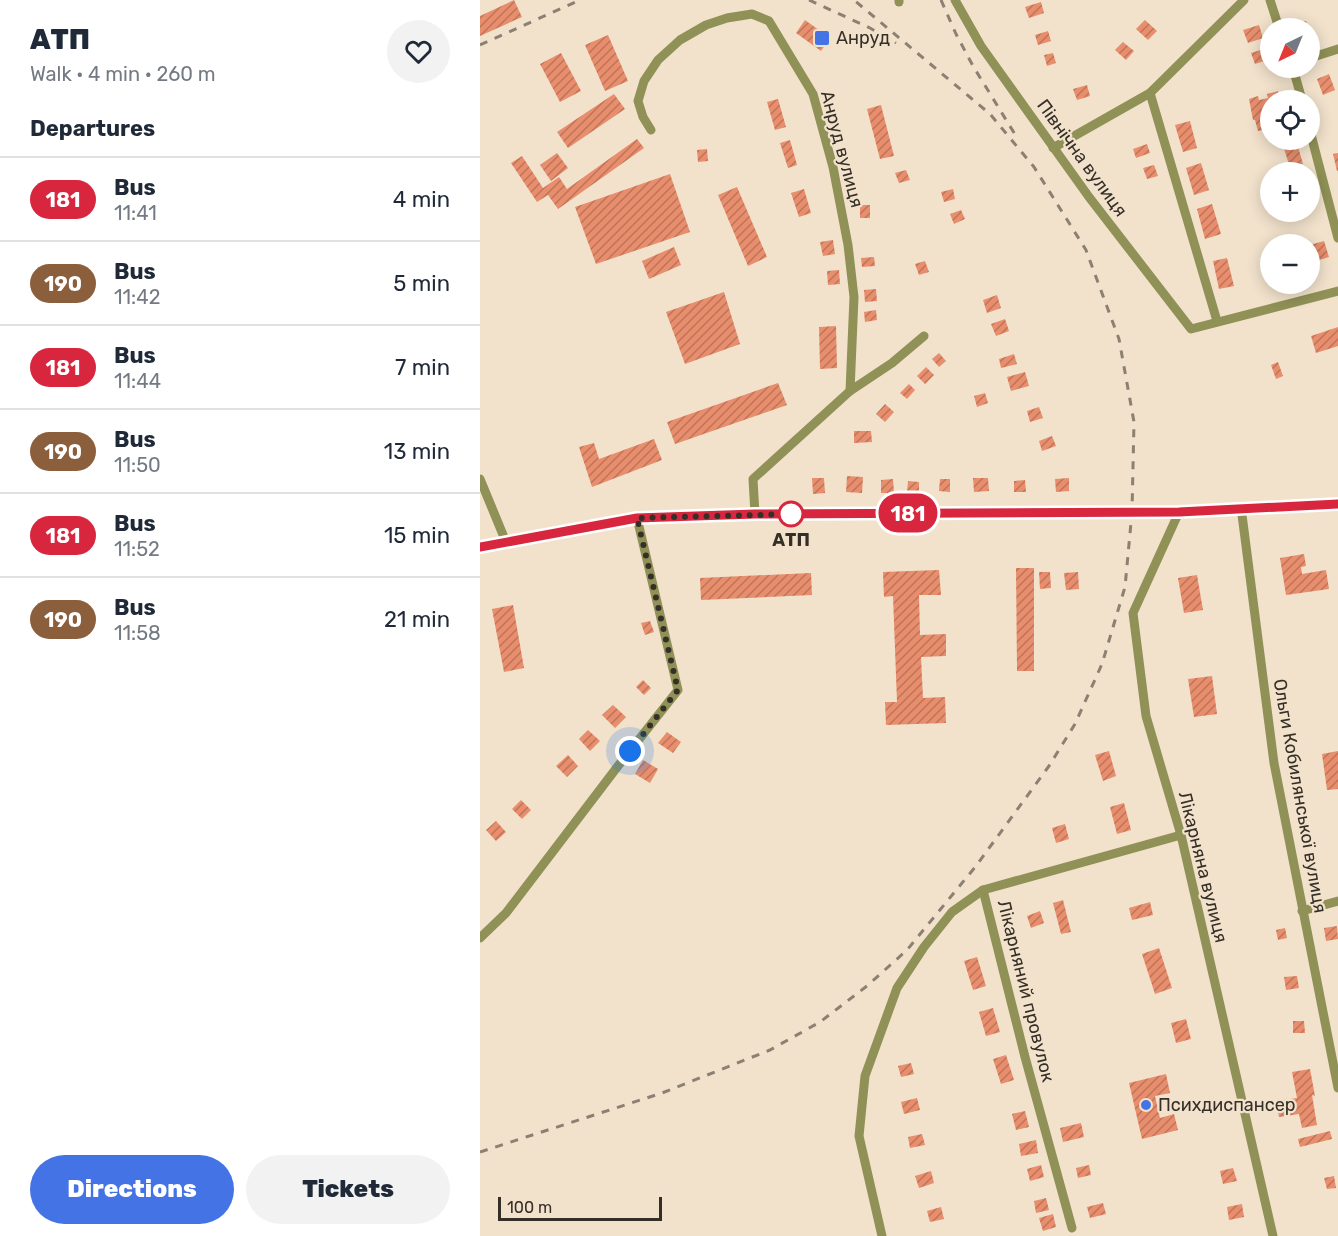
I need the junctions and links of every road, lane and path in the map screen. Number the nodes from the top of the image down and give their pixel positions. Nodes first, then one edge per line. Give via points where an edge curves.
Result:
1 (955, 0) edge
2 (1244, 0) edge
3 (1270, 0) edge
4 (1276, 18) edge
5 (1338, 49) edge
6 (1320, 55) edge
7 (1150, 93) junction
8 (651, 130) dead end
9 (1053, 148) junction
10 (1315, 150) edge
11 (1338, 238) edge
12 (1338, 291) edge
13 (1218, 321) junction
14 (924, 336) dead end
15 (850, 392) junction
16 (480, 479) edge
17 (1338, 504) edge
18 (1241, 507) junction
19 (1179, 512) junction
20 (755, 514) junction
21 (637, 518) junction
22 (506, 542) junction
23 (480, 547) edge
24 (1181, 835) junction
25 (983, 890) junction
26 (1338, 901) edge
27 (1302, 910) junction
28 (480, 938) edge
29 (1338, 1088) edge
30 (1072, 1228) dead end
31 (882, 1236) edge
32 (1273, 1236) edge

1 - 9 street, Північна вулиця via 981,46
2 - 7 street
3 - 4 street
5 - 6 street
7 - 9 street
7 - 13 street
8 - 15 street, Анруд вулиця via 638,101 644,81 658,60 680,40 706,25 752,14 769,21 813,93 833,168 854,297
9 - 13 street, Північна вулиця via 1191,328
10 - 11 street
12 - 13 street
14 - 15 street
15 - 20 street via 753,479
16 - 22 street
17 - 18 street
18 - 19 street
18 - 27 street, Ольги Кобилянської вулиця via 1274,763
19 - 20 street
19 - 24 street, Лікарняна вулиця via 1133,613 1146,716
20 - 21 street
21 - 22 street
21 - 28 street via 678,690 506,912
22 - 23 street
24 - 25 street, Лікарняний провулок
24 - 32 street, Лікарняна вулиця
25 - 30 street, Лікарняний провулок
25 - 31 street via 952,912 897,988 865,1076 859,1136
26 - 27 street
27 - 29 street, Ольги Кобилянської вулиця

